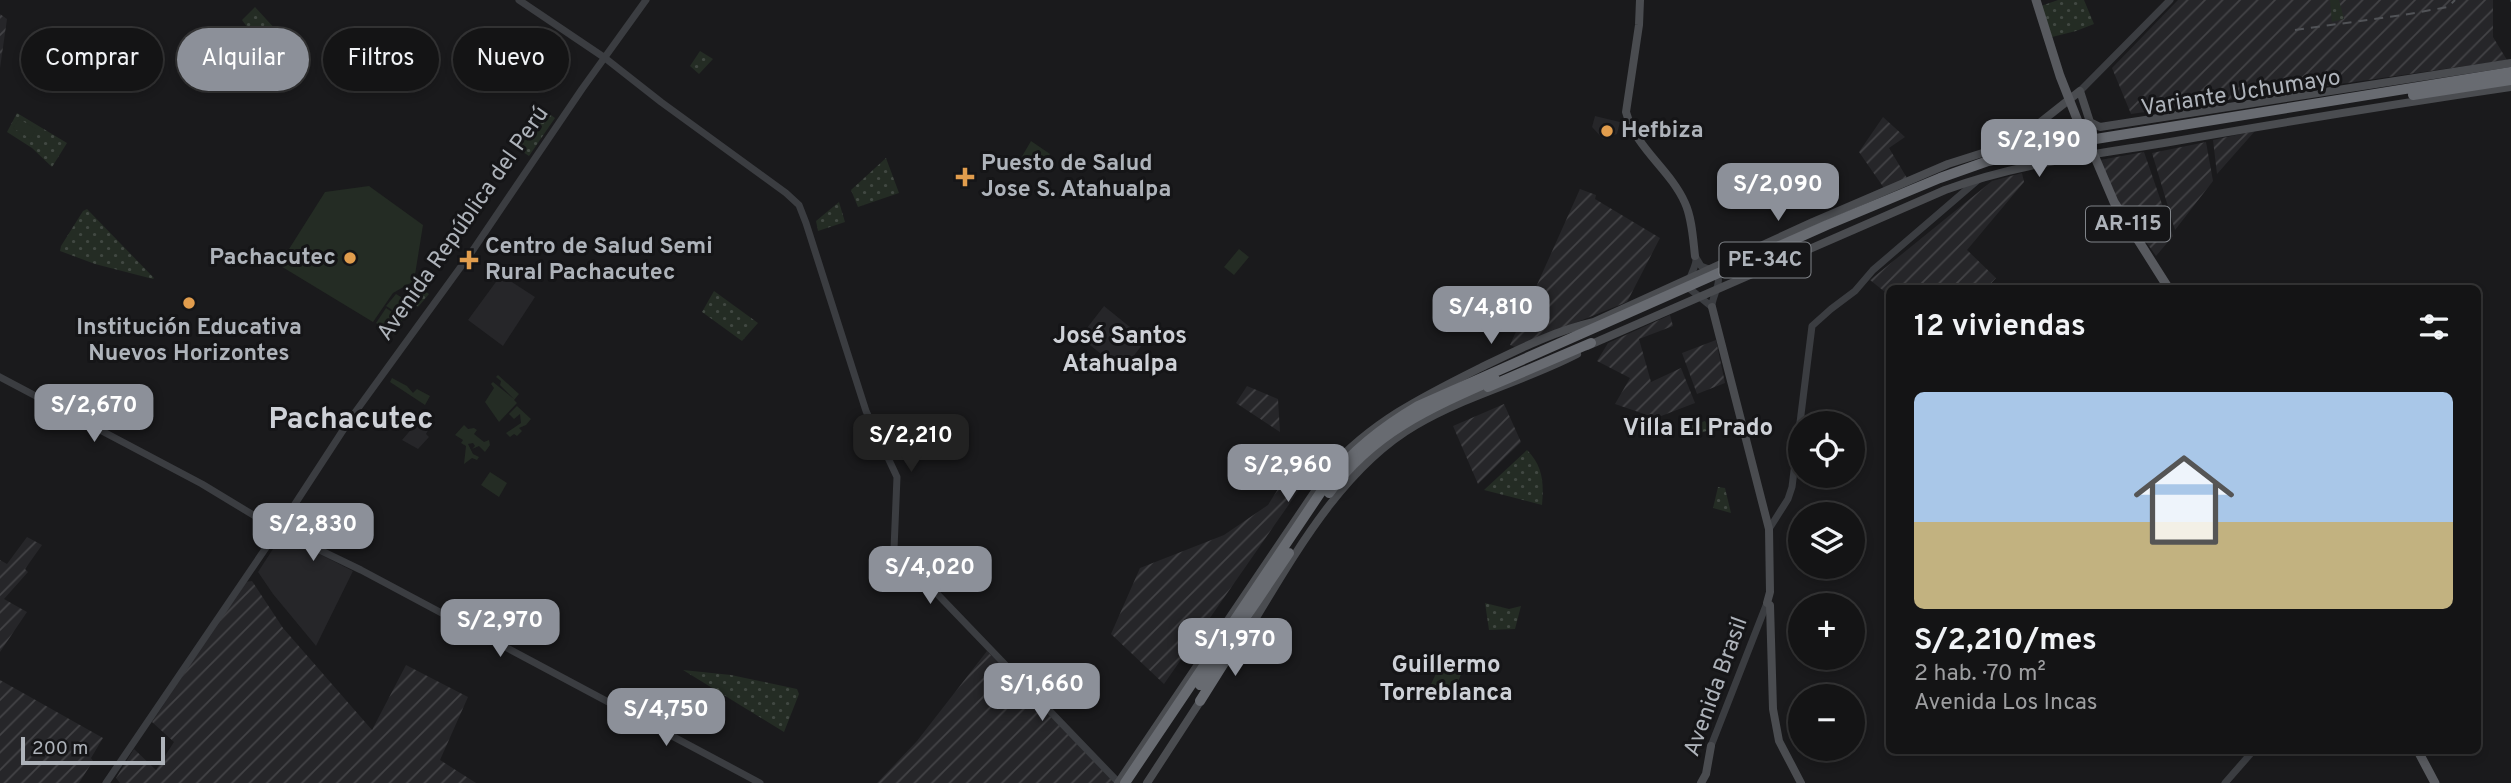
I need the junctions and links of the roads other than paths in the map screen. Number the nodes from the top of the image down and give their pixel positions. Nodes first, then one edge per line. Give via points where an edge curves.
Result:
1 (519, 0) edge
2 (536, 0) edge
3 (1640, 0) edge
4 (2036, 0) edge
5 (2170, 0) edge
6 (645, 1) edge
7 (530, 8) junction
8 (606, 58) junction
9 (2511, 64) edge
10 (2511, 72) edge
11 (2511, 80) edge
12 (2511, 87) edge
13 (2075, 95) junction
14 (2196, 113) junction
15 (2200, 134) junction
16 (2093, 153) junction
17 (1972, 157) junction
18 (1977, 176) junction
19 (1695, 256) junction
20 (1712, 270) junction
21 (1688, 280) junction
22 (2166, 285) edge
23 (1717, 287) junction
24 (1697, 296) junction
25 (1712, 307) junction
26 (1594, 322) junction
27 (1591, 343) junction
28 (1484, 376) junction
29 (0, 377) edge
30 (1468, 391) junction
31 (1769, 529) junction
32 (278, 530) junction
33 (1259, 597) junction
34 (1767, 603) junction
35 (1200, 701) junction
36 (1711, 746) joint
37 (2250, 754) edge
38 (2420, 754) edge
39 (1128, 782) edge
40 (106, 783) edge
41 (760, 783) edge
42 (1702, 783) edge
43 (1801, 783) edge
44 (2225, 783) edge
45 (2435, 783) edge

1 - 7 street
2 - 7 street
3 - 19 main road via 1626,112 1633,132 1685,202
4 - 13 main road via 2065,87
5 - 13 street
6 - 8 street, Avenida República del Perú
7 - 8 street
8 - 32 street, Avenida República del Perú via 358,408
8 - 39 street via 799,205 866,411 897,477 894,549
9 - 14 main road, Variante Uchumayo
10 - 28 highway, Variante Uchumayo / PE-34C via 2077,142 1988,161 1827,225
11 - 30 highway, Variante Uchumayo / PE-34C via 2195,129 1990,167 1826,233
12 - 15 main road, Variante Uchumayo
13 - 14 main road, Variante Uchumayo via 2096,127
13 - 16 main road
13 - 17 main road via 2014,143
14 - 15 main road via 2202,123
15 - 16 main road, Variante Uchumayo
16 - 18 main road, Variante Uchumayo
16 - 22 main road, AR-115 via 2114,202
17 - 18 main road via 1970,167
17 - 20 main road via 1813,222
18 - 23 main road, Variante Uchumayo
18 - 31 street via 1812,326 1792,487
19 - 20 street via 1700,266
19 - 21 street
20 - 21 main road
20 - 23 street via 1718,277
21 - 24 street
21 - 26 main road
23 - 24 main road, Variante Uchumayo
23 - 25 street
24 - 25 street
24 - 27 main road, Variante Uchumayo
25 - 31 main road
26 - 28 highway
26 - 39 main road via 1553,334 1413,401 1372,429 1329,469
27 - 30 highway via 1502,382
27 - 35 main road, Variante Uchumayo via 1557,364 1428,418 1367,463 1327,509
28 - 39 highway, Variante Uchumayo / PE-34C via 1440,394 1382,428 1345,461
29 - 32 street via 202,484
30 - 33 highway, Variante Uchumayo / PE-34C via 1409,419 1361,457 1321,504
31 - 34 main road
32 - 40 street, Avenida República del Perú
32 - 41 street
33 - 35 highway via 1246,628
33 - 39 highway, Variante Uchumayo / PE-34C
34 - 36 street, Avenida Brasil
34 - 43 main road via 1779,741
35 - 39 main road, Variante Uchumayo
36 - 42 main road, Avenida Brasil
37 - 44 street
38 - 45 main road

